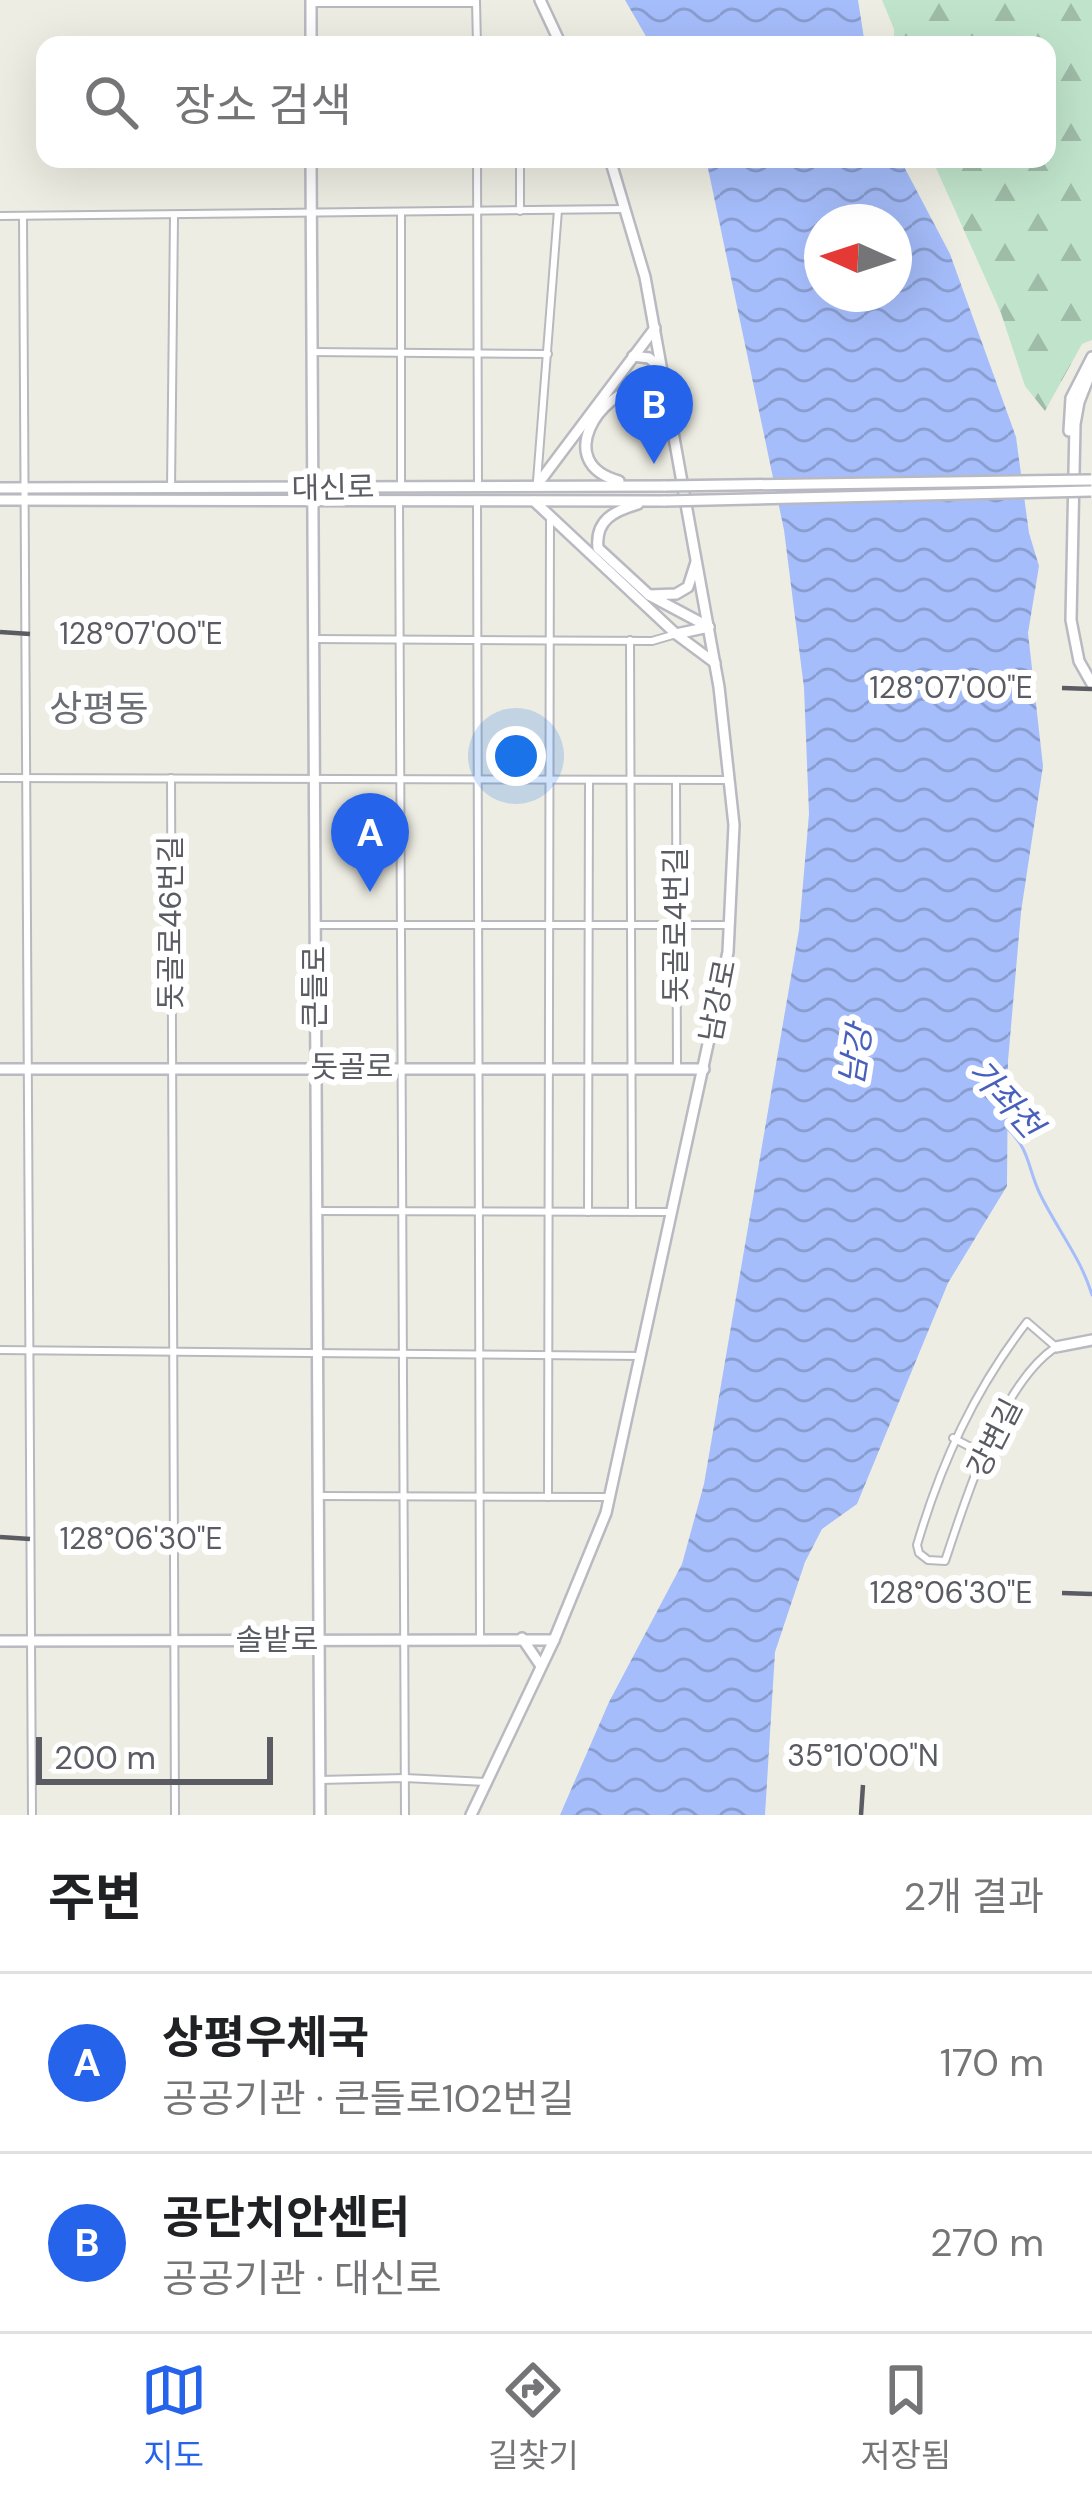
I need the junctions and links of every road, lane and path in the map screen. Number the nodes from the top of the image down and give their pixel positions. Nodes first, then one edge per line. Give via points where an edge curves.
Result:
1 (540, 0) edge
2 (311, 2) edge
3 (381, 2) edge
4 (476, 2) edge
5 (311, 36) edge
6 (477, 36) edge
7 (557, 36) edge
8 (311, 168) edge
9 (477, 168) edge
10 (520, 168) edge
11 (613, 168) edge
12 (625, 209) junction
13 (558, 210) junction
14 (477, 211) junction
15 (520, 211) junction
16 (310, 212) junction
17 (400, 212) junction
18 (0, 216) edge
19 (23, 216) junction
20 (174, 216) junction
21 (655, 328) junction
22 (311, 352) junction
23 (401, 353) junction
24 (478, 353) junction
25 (548, 354) junction
26 (635, 356) junction
27 (1092, 357) edge
28 (660, 368) junction
29 (1090, 374) edge
30 (629, 389) junction
31 (670, 420) junction
32 (1072, 460) junction
33 (1092, 480) edge
34 (537, 485) junction
35 (641, 485) junction
36 (401, 487) junction
37 (478, 487) junction
38 (0, 488) edge
39 (171, 489) junction
40 (1092, 491) edge
41 (26, 493) junction
42 (312, 494) junction
43 (0, 500) edge
44 (399, 500) junction
45 (477, 500) junction
46 (534, 501) junction
47 (648, 501) junction
48 (550, 517) junction
49 (697, 556) junction
50 (649, 595) junction
51 (709, 627) junction
52 (676, 634) junction
53 (549, 638) junction
54 (312, 639) junction
55 (480, 639) junction
56 (400, 640) junction
57 (630, 640) junction
58 (715, 663) junction
59 (1087, 671) edge
60 (1092, 684) edge
61 (0, 778) edge
62 (27, 778) junction
63 (171, 778) junction
64 (312, 780) junction
65 (730, 780) junction
66 (400, 781) junction
67 (631, 781) junction
68 (676, 781) junction
69 (548, 782) junction
70 (589, 782) junction
71 (480, 783) junction
72 (315, 925) junction
73 (401, 925) junction
74 (479, 925) junction
75 (549, 925) junction
76 (589, 925) junction
77 (631, 925) junction
78 (676, 925) junction
79 (730, 925) junction
80 (402, 1066) junction
81 (315, 1067) junction
82 (478, 1067) junction
83 (170, 1068) junction
84 (549, 1068) junction
85 (589, 1068) junction
86 (26, 1069) junction
87 (632, 1069) junction
88 (676, 1069) junction
89 (704, 1069) junction
90 (0, 1070) edge
91 (316, 1211) junction
92 (403, 1211) junction
93 (480, 1211) junction
94 (549, 1211) junction
95 (588, 1212) junction
96 (632, 1212) junction
97 (672, 1212) junction
98 (1092, 1340) edge
99 (1056, 1347) junction
100 (30, 1348) junction
101 (175, 1349) junction
102 (0, 1350) edge
103 (317, 1350) junction
104 (404, 1352) junction
105 (481, 1354) junction
106 (550, 1354) junction
107 (641, 1356) junction
108 (953, 1438) junction
109 (984, 1454) junction
110 (318, 1496) junction
111 (403, 1496) junction
112 (481, 1496) junction
113 (548, 1497) junction
114 (610, 1497) junction
115 (480, 1637) junction
116 (522, 1638) junction
117 (173, 1639) junction
118 (405, 1639) junction
119 (319, 1640) junction
120 (554, 1640) junction
121 (0, 1641) edge
122 (32, 1641) junction
123 (541, 1666) junction
124 (405, 1778) junction
125 (320, 1780) junction
126 (486, 1782) junction
127 (32, 1815) edge
128 (176, 1815) edge
129 (320, 1815) edge
130 (405, 1815) edge
131 (470, 1815) edge

1 - 7 street
2 - 3 street
2 - 5 street
3 - 4 street
4 - 6 street
8 - 16 street, 큰들로
9 - 14 street
10 - 15 street
11 - 12 street, 남강로
12 - 13 street
12 - 21 street, 남강로
13 - 15 street
13 - 25 street
14 - 15 street
14 - 17 street
14 - 24 street
16 - 17 street
16 - 20 street
16 - 22 street, 큰들로
17 - 23 street
18 - 19 street
19 - 20 street
19 - 41 street
20 - 39 street
21 - 26 street
21 - 28 street, 남강로
22 - 23 street
22 - 42 street, 큰들로
23 - 24 street
23 - 36 street
24 - 25 street
24 - 37 street
25 - 34 street
26 - 28 street
26 - 30 street via 642,374
26 - 34 street
27 - 32 street via 1071,398
28 - 30 street
28 - 31 street, 남강로
29 - 32 street via 1078,402
30 - 31 street via 656,398
30 - 35 street via 586,436 584,454 607,478
31 - 49 street, 남강로
32 - 59 street via 1071,620
33 - 35 street, 대신로, bridge
34 - 35 street, 대신로
34 - 37 street, 대신로
36 - 37 street, 대신로
36 - 42 street, 대신로
38 - 41 street, 대신로
39 - 41 street, 대신로
39 - 42 street, 대신로
40 - 47 street, 대신로, bridge
41 - 42 street, 대신로
41 - 43 street, 대신로
41 - 62 street
42 - 44 street, 대신로
42 - 54 street, 큰들로
44 - 45 street, 대신로
44 - 56 street
45 - 46 street, 대신로
45 - 55 street
46 - 47 street, 대신로
46 - 48 street
47 - 50 street via 613,513 597,538 604,556
48 - 52 street
48 - 53 street
49 - 50 street via 688,587
49 - 51 street, 남강로
50 - 51 street
51 - 52 street
51 - 58 street, 남강로
52 - 57 street
52 - 58 street
53 - 55 street
53 - 57 street
53 - 69 street
54 - 56 street
54 - 64 street, 큰들로
55 - 56 street
55 - 71 street
56 - 66 street
57 - 67 street
58 - 65 street, 남강로
59 - 60 street
61 - 62 street
62 - 63 street
62 - 86 street
63 - 64 street
63 - 83 street, 돗골로46번길
64 - 66 street
64 - 72 street, 큰들로
65 - 68 street
65 - 79 street, 남강로
66 - 71 street
66 - 73 street
67 - 68 street
67 - 70 street
67 - 77 street
68 - 78 street, 돗골로4번길
69 - 70 street
69 - 71 street
69 - 75 street
70 - 76 street
71 - 74 street
72 - 73 street
72 - 81 street, 큰들로
73 - 74 street
73 - 80 street
74 - 75 street
74 - 82 street
75 - 76 street
75 - 84 street
76 - 77 street
76 - 85 street
77 - 78 street
77 - 87 street
78 - 79 street
78 - 88 street, 돗골로4번길
79 - 89 street, 남강로
80 - 81 street, 돗골로
80 - 82 street, 돗골로
80 - 92 street
81 - 83 street, 돗골로
81 - 91 street, 큰들로
82 - 84 street, 돗골로
82 - 93 street
83 - 86 street, 돗골로
83 - 101 street, 돗골로46번길
84 - 85 street, 돗골로
84 - 94 street
85 - 87 street, 돗골로
85 - 95 street
86 - 90 street, 돗골로
86 - 100 street
87 - 88 street, 돗골로
87 - 96 street
88 - 89 street, 돗골로
89 - 97 street, 남강로
91 - 92 street
91 - 103 street, 큰들로
92 - 93 street
92 - 104 street
93 - 94 street
93 - 105 street
94 - 95 street
94 - 106 street
95 - 96 street
96 - 97 street
97 - 107 street, 남강로
98 - 99 street
99 - 108 street via 1027,1322
99 - 109 street, 강변길 via 1028,1373
100 - 101 street
100 - 102 street
100 - 122 street
101 - 103 street
101 - 117 street, 돗골로46번길
103 - 104 street
103 - 110 street, 큰들로
104 - 105 street
104 - 111 street
105 - 106 street
105 - 112 street
106 - 107 street
106 - 113 street
107 - 114 street, 남강로
108 - 109 street
108 - 109 street, 강변길 via 917,1545 928,1560 945,1561
110 - 111 street
110 - 119 street, 큰들로
111 - 112 street
111 - 118 street
112 - 113 street
112 - 115 street
113 - 114 street
114 - 120 street, 남강로
115 - 116 street, 솔밭로
115 - 118 street, 솔밭로
116 - 120 street, 솔밭로
116 - 123 street
117 - 119 street, 솔밭로
117 - 122 street, 솔밭로
117 - 128 street, 돗골로46번길
118 - 119 street, 솔밭로
118 - 124 street
119 - 125 street, 큰들로
120 - 123 street, 남강로
121 - 122 street, 솔밭로
122 - 127 street
123 - 126 street, 남강로
124 - 125 street
124 - 126 street
124 - 130 street
125 - 129 street, 큰들로
126 - 131 street, 남강로

